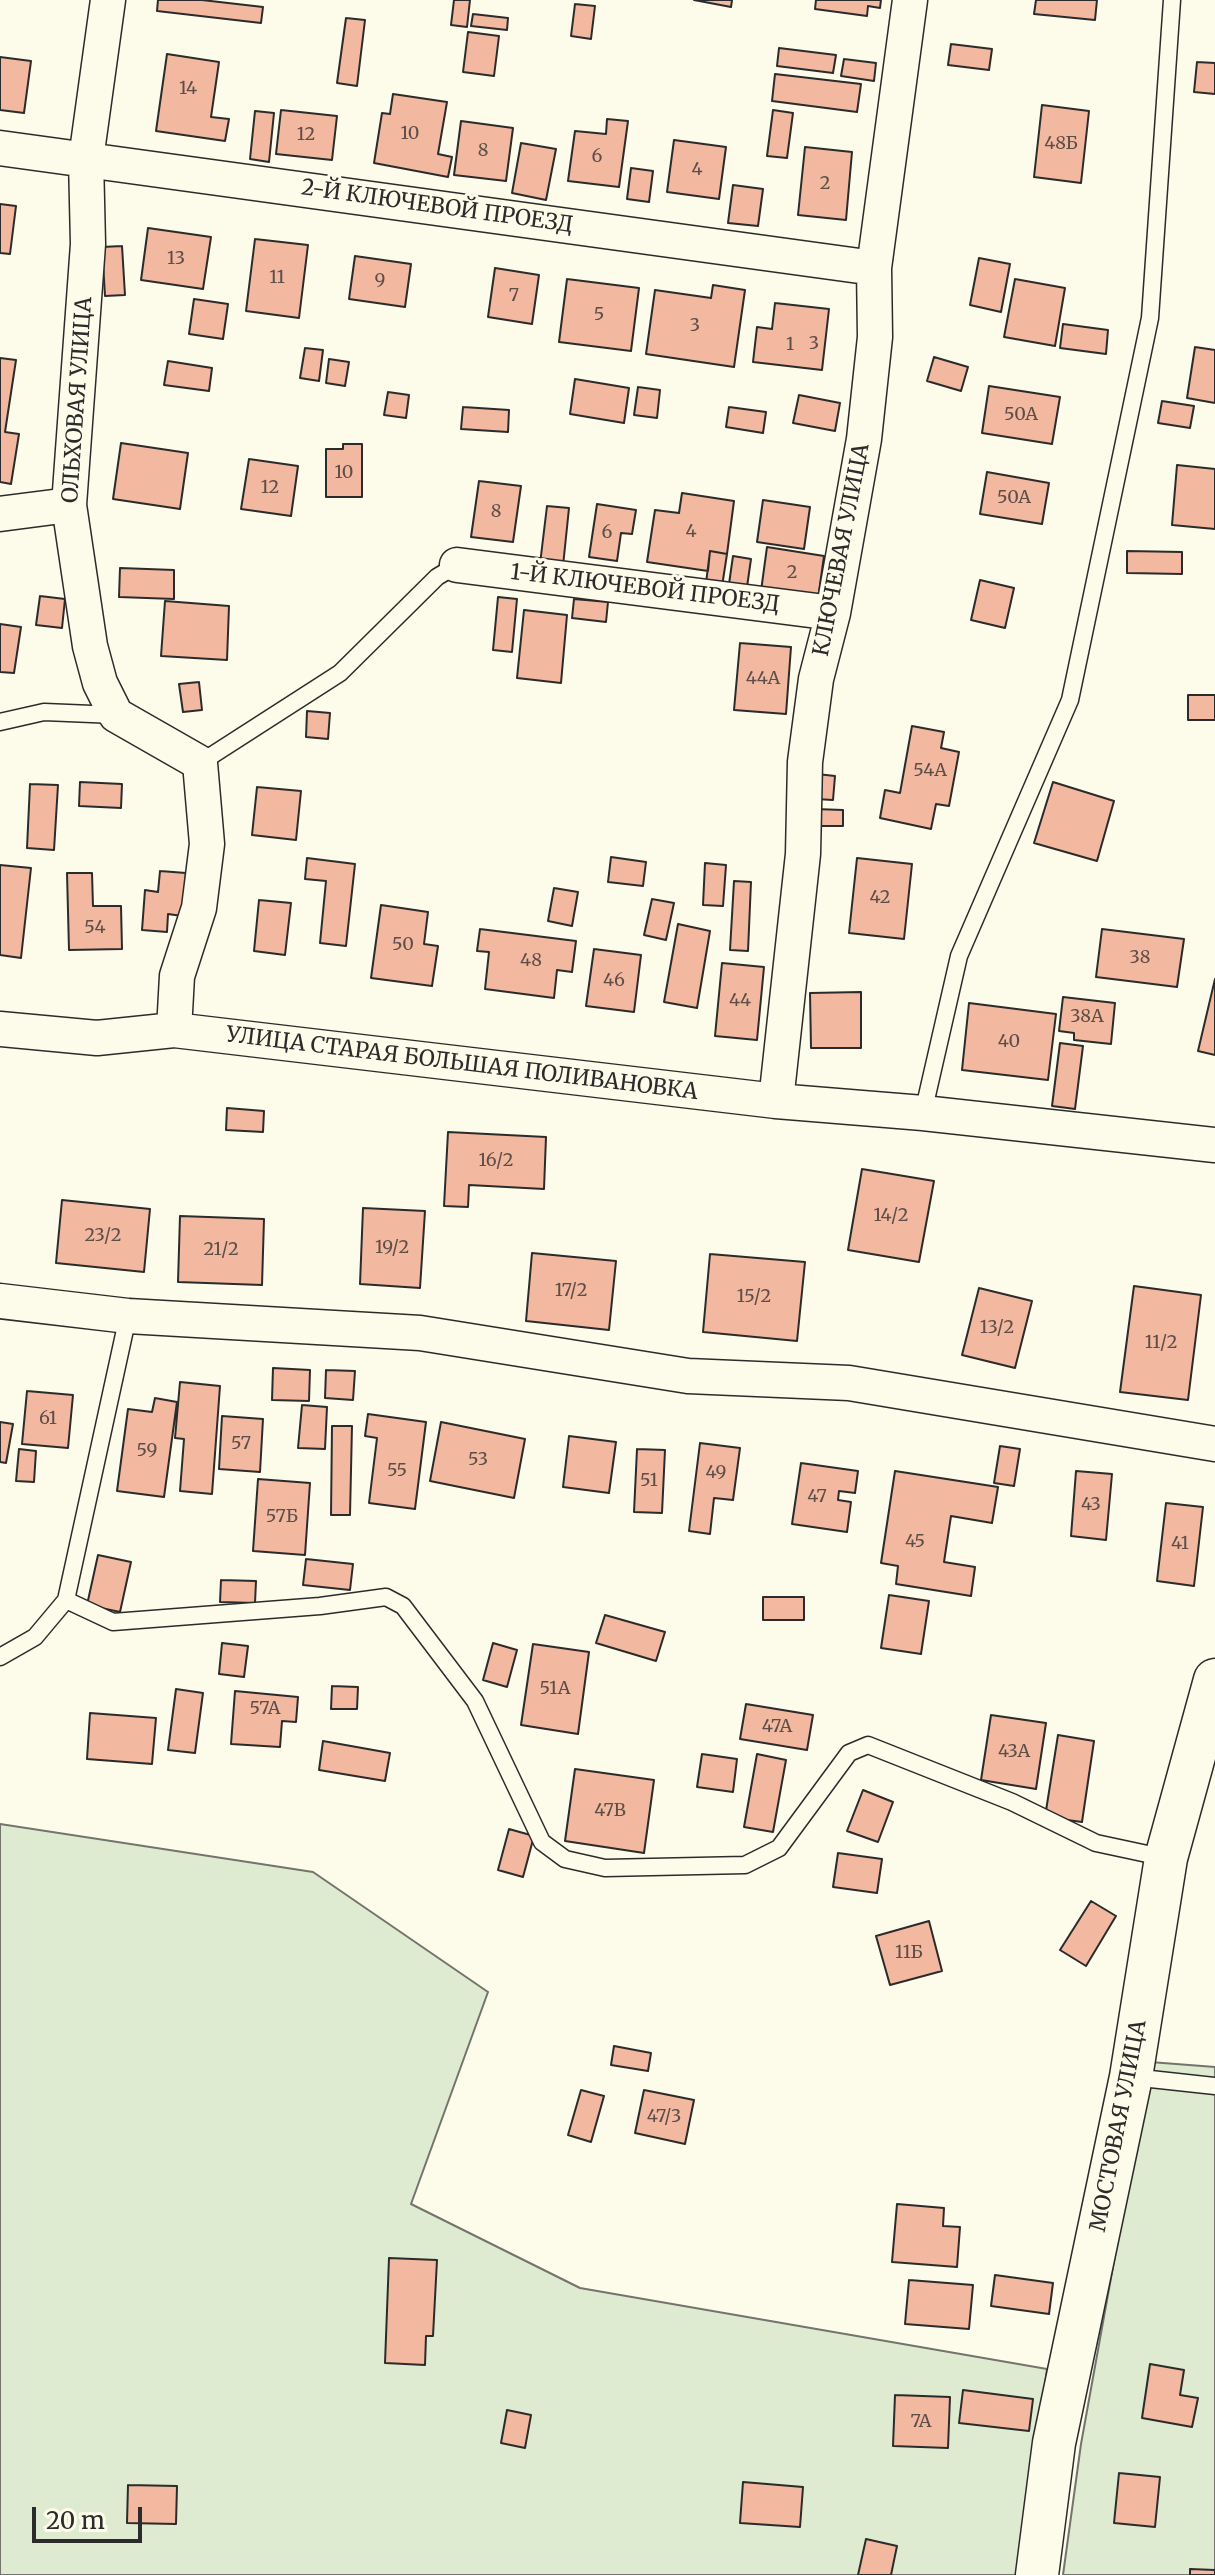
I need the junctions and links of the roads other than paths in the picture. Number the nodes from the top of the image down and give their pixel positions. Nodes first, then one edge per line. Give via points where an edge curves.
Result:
1 (108, 0) edge
2 (910, 0) edge
3 (1172, 0) edge
4 (0, 148) edge
5 (86, 159) junction
6 (874, 268) junction
7 (69, 505) junction
8 (0, 514) edge
9 (457, 565) joint
10 (833, 613) junction
11 (116, 715) junction
12 (0, 722) edge
13 (200, 763) junction
14 (0, 1029) edge
15 (174, 1030) junction
16 (776, 1101) junction
17 (923, 1113) junction
18 (1215, 1145) edge
19 (0, 1301) edge
20 (128, 1316) junction
21 (1215, 1444) edge
22 (66, 1600) junction
23 (0, 1657) edge
24 (1215, 1680) edge
25 (1166, 1858) junction
26 (1131, 2077) junction
27 (1215, 2086) edge
28 (1037, 2575) edge

1 - 5 street, ОЛЬХОВАЯ УЛИЦА
2 - 6 street, КЛЮЧЕВАЯ УЛИЦА
3 - 17 lane via 1150,318 1070,700 959,956
4 - 5 street, 2-Й КЛЮЧЕВОЙ ПРОЕЗД
5 - 6 street, 2-Й КЛЮЧЕВОЙ ПРОЕЗД
5 - 7 street, ОЛЬХОВАЯ УЛИЦА via 88,244
6 - 10 street, КЛЮЧЕВАЯ УЛИЦА via 875,337 864,439
7 - 8 street
7 - 11 street, ОЛЬХОВАЯ УЛИЦА via 90,646
9 - 10 street, 1-Й КЛЮЧЕВОЙ ПРОЕЗД
9 - 13 lane via 437,577 340,673
10 - 16 street, КЛЮЧЕВАЯ УЛИЦА via 816,679 805,762 803,854
11 - 12 lane via 44,712
11 - 13 street
13 - 15 street via 207,844 199,908 177,976
14 - 15 street, УЛИЦА СТАРАЯ БОЛЬШАЯ ПОЛИВАНОВКА via 97,1038
15 - 16 street, УЛИЦА СТАРАЯ БОЛЬШАЯ ПОЛИВАНОВКА
16 - 17 street, УЛИЦА СТАРАЯ БОЛЬШАЯ ПОЛИВАНОВКА
17 - 18 street, УЛИЦА СТАРАЯ БОЛЬШАЯ ПОЛИВАНОВКА
19 - 20 street
20 - 21 street via 420,1333 688,1376 849,1383
20 - 22 lane
22 - 23 lane via 35,1637
22 - 25 lane via 113,1622 386,1597 403,1606 475,1701 542,1842 565,1859 605,1868 745,1865 779,1848 849,1753 868,1745 1012,1802 1096,1843
24 - 25 street, МОСТОВАЯ УЛИЦА
25 - 26 street, МОСТОВАЯ УЛИЦА
26 - 27 lane
26 - 28 street, МОСТОВАЯ УЛИЦА via 1054,2443

